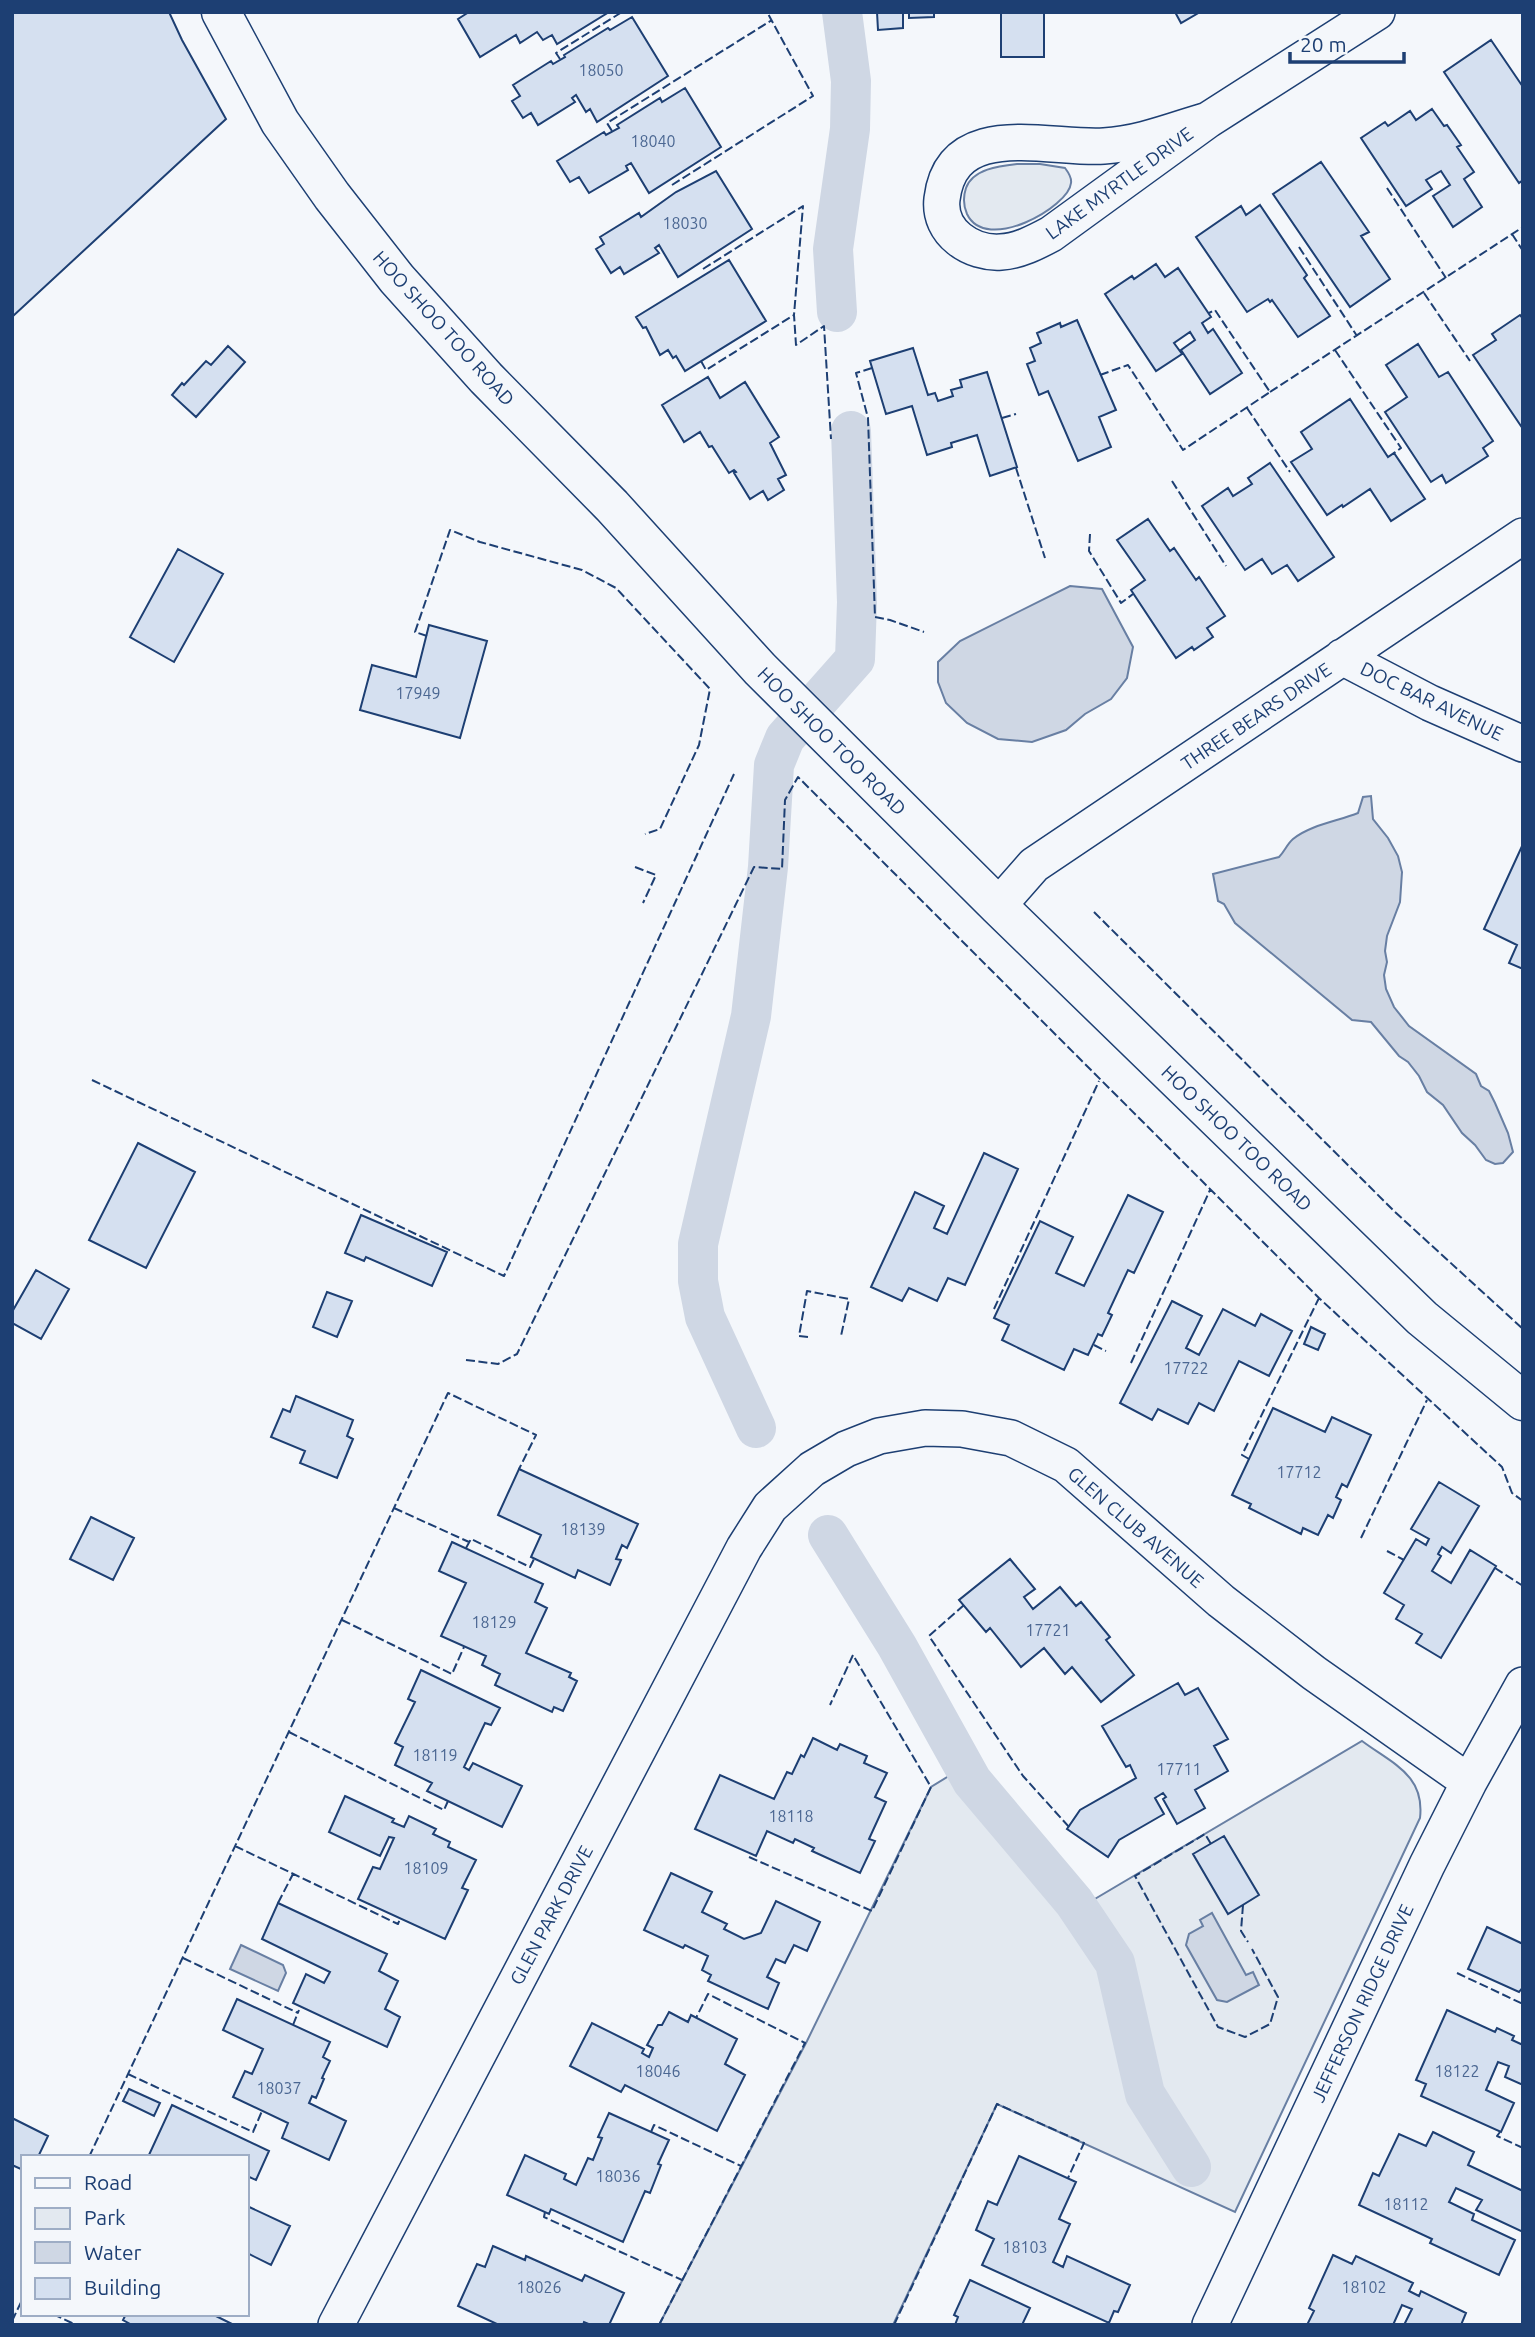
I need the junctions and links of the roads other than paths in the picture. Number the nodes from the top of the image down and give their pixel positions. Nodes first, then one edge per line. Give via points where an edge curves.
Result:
1 (221, 12) edge
2 (1371, 14) edge
3 (1208, 120) junction
4 (1523, 536) edge
5 (1342, 657) junction
6 (1523, 744) edge
7 (998, 906) junction
8 (1523, 1401) edge
9 (770, 1507) joint
10 (1523, 1685) edge
11 (1469, 1782) junction
12 (336, 2325) edge
13 (1210, 2325) edge

1 - 7 street, HOO SHOO TOO ROAD via 280,122 397,279 787,696
2 - 3 street, LAKE MYRTLE DRIVE
3 - 3 street, LAKE MYRTLE DRIVE via 1028,246 1002,253 982,251 965,245 943,216 942,200 952,171 974,150 994,143 1035,141 1105,146
4 - 5 street, THREE BEARS DRIVE
5 - 6 street, DOC BAR AVENUE
5 - 7 street, THREE BEARS DRIVE via 1034,865
7 - 8 street, HOO SHOO TOO ROAD via 1422,1318
9 - 11 street, GLEN CLUB AVENUE via 812,1469 879,1436 925,1428 1011,1438 1066,1465 1221,1601
9 - 12 street, GLEN PARK DRIVE via 695,1640
10 - 11 street, JEFFERSON RIDGE DRIVE
11 - 13 street, JEFFERSON RIDGE DRIVE

